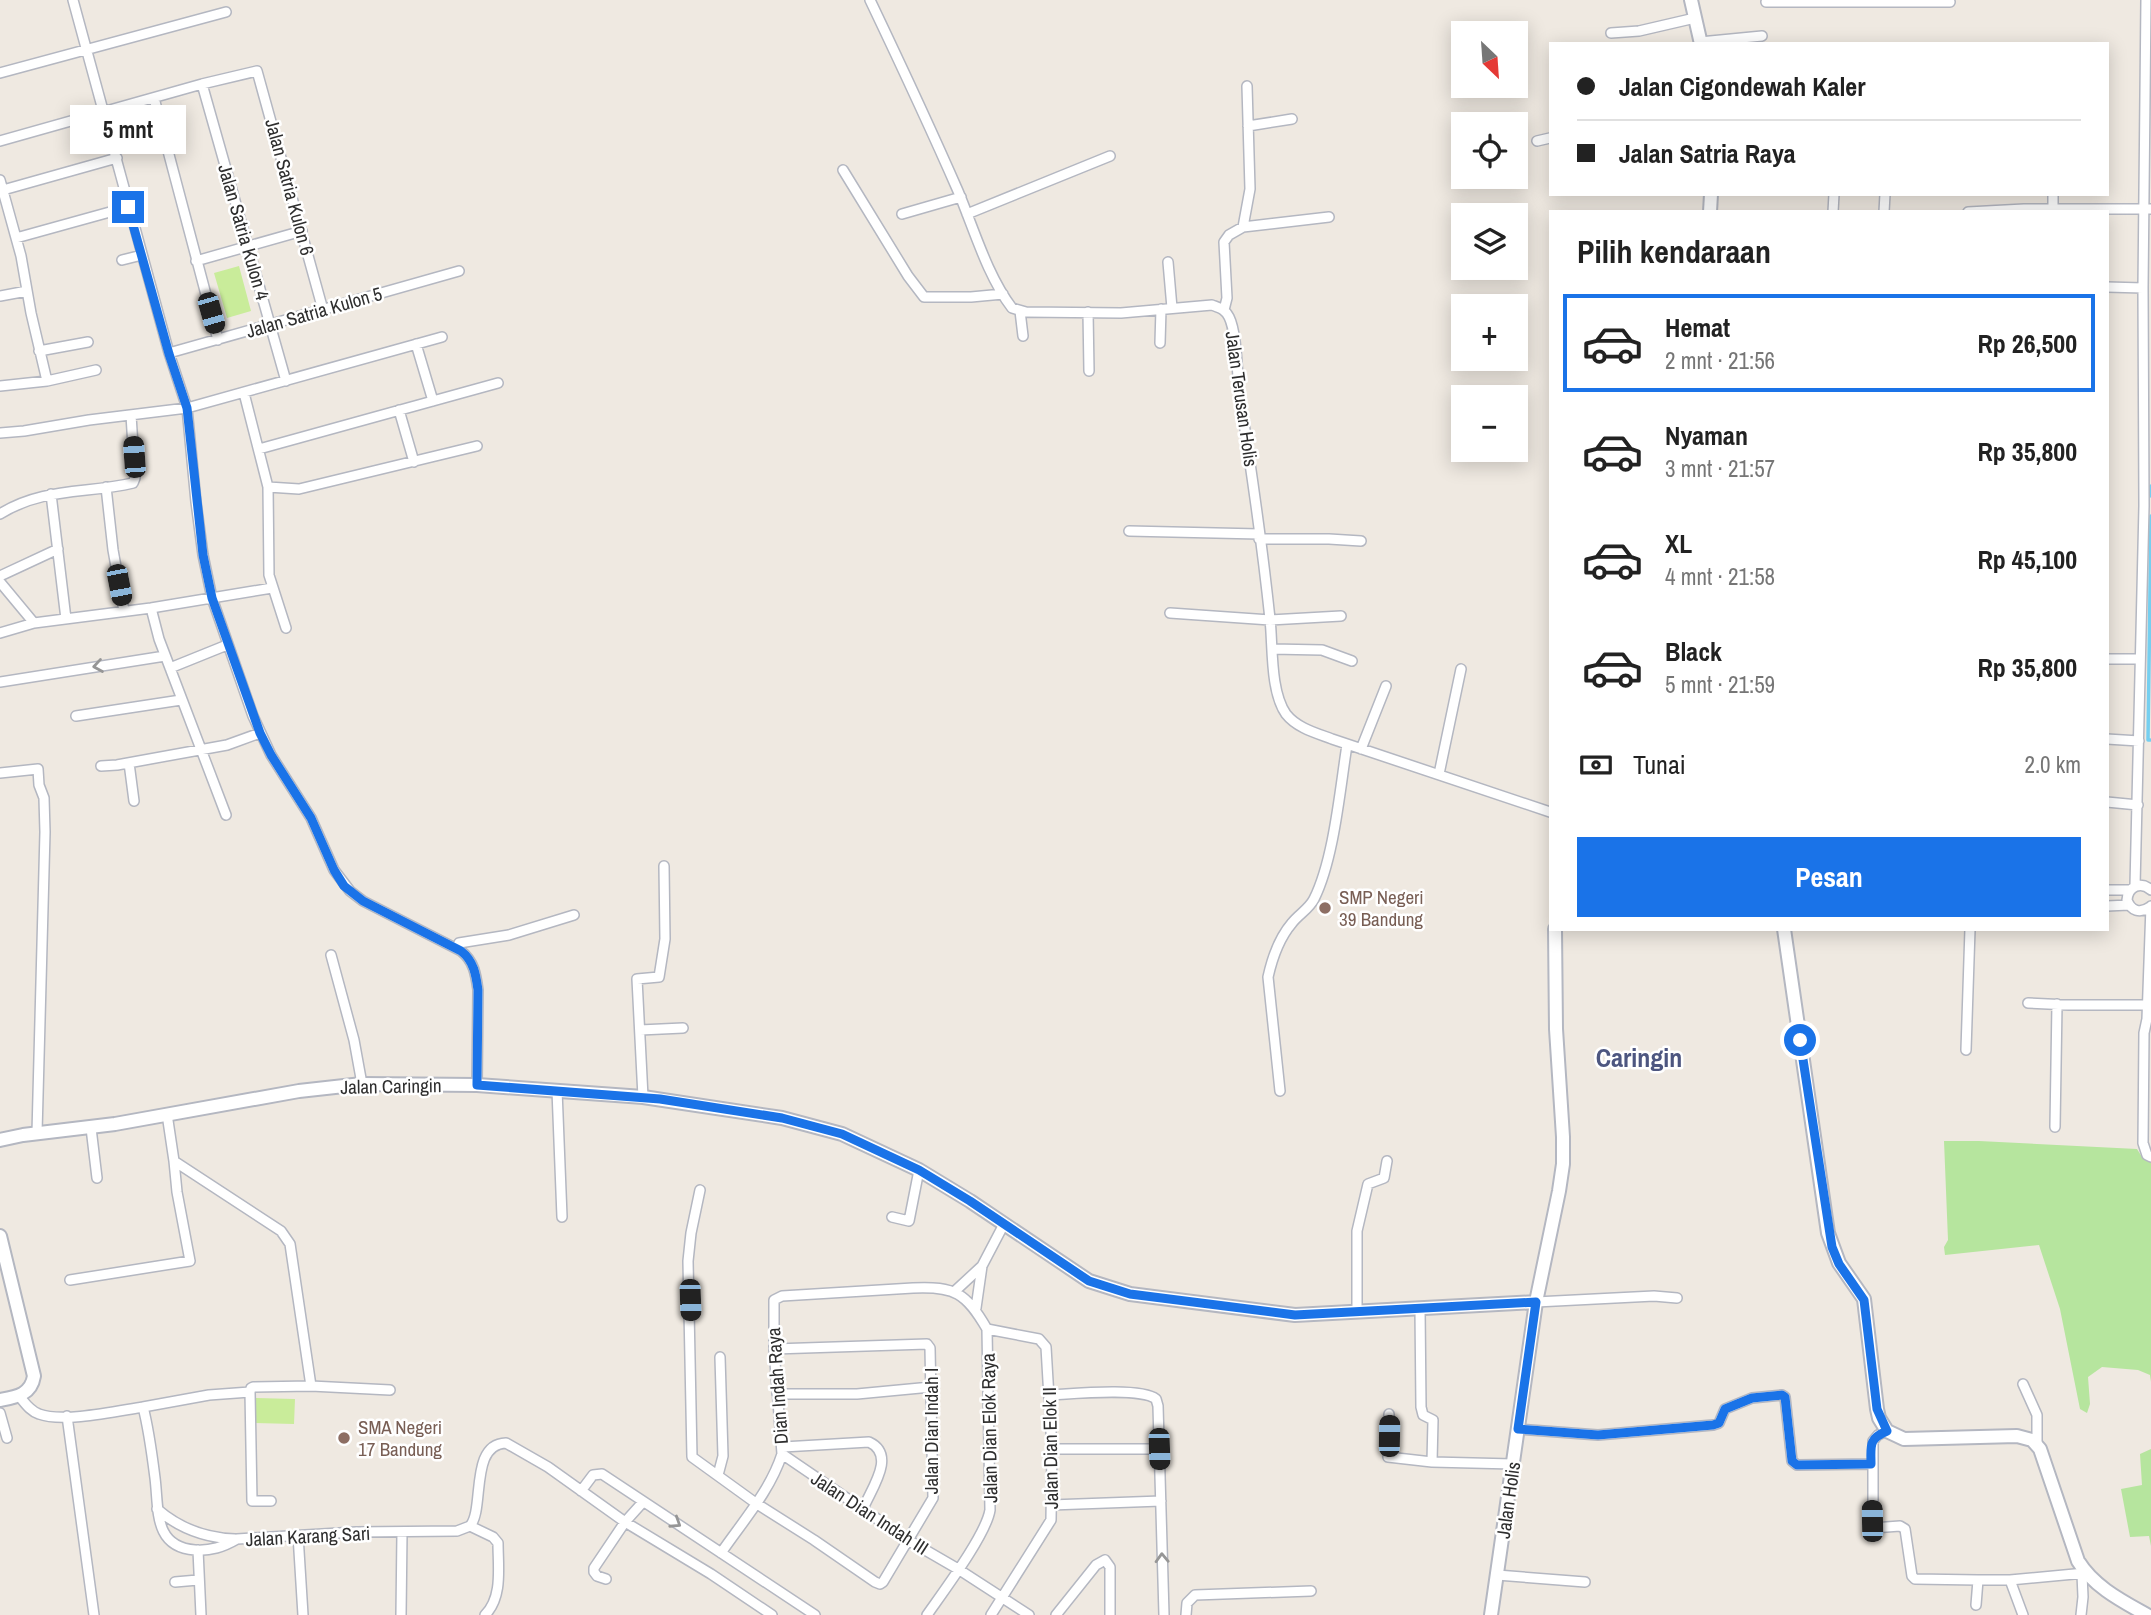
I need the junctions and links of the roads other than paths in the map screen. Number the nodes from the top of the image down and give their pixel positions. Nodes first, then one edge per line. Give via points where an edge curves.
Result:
1 (73, 0) edge
2 (870, 0) edge
3 (1691, 0) edge
4 (2146, 0) edge
5 (1855, 1) edge
6 (1766, 2) dead end
7 (1950, 2) edge
8 (226, 12) dead end
9 (1695, 18) junction
10 (1611, 33) dead end
11 (1762, 36) dead end
12 (1701, 42) edge
13 (1710, 42) edge
14 (87, 50) junction
15 (0, 73) edge
16 (202, 84) junction
17 (1247, 86) dead end
18 (154, 98) junction
19 (105, 113) junction
20 (1292, 119) dead end
21 (1248, 126) junction
22 (1549, 138) edge
23 (0, 141) edge
24 (1537, 141) dead end
25 (1110, 156) dead end
26 (117, 158) junction
27 (843, 170) dead end
28 (1, 185) edge
29 (2053, 196) edge
30 (961, 197) junction
31 (128, 207) junction
32 (2053, 209) junction
33 (2147, 209) edge
34 (2016, 210) edge
35 (902, 214) dead end
36 (967, 214) junction
37 (1329, 217) dead end
38 (1243, 228) junction
39 (302, 232) junction
40 (16, 238) junction
41 (249, 246) junction
42 (142, 255) junction
43 (122, 260) dead end
44 (196, 261) junction
45 (1168, 262) dead end
46 (459, 271) dead end
47 (2109, 287) edge
48 (2143, 288) junction
49 (27, 291) junction
50 (1003, 294) junction
51 (0, 296) edge
52 (1172, 308) junction
53 (1161, 309) junction
54 (323, 310) junction
55 (1224, 310) junction
56 (1020, 311) junction
57 (1088, 312) junction
58 (270, 325) junction
59 (1023, 336) dead end
60 (442, 337) dead end
61 (218, 340) junction
62 (88, 342) dead end
63 (1160, 342) dead end
64 (416, 344) junction
65 (39, 351) junction
66 (169, 354) junction
67 (96, 370) dead end
68 (1089, 371) dead end
69 (47, 381) junction
70 (286, 381) junction
71 (498, 383) dead end
72 (0, 386) edge
73 (244, 393) junction
74 (433, 401) junction
75 (187, 408) junction
76 (400, 410) junction
77 (131, 415) junction
78 (0, 433) edge
79 (477, 446) dead end
80 (259, 449) junction
81 (414, 462) junction
82 (106, 487) junction
83 (268, 487) junction
84 (51, 494) junction
85 (2147, 506) edge
86 (0, 514) edge
87 (1129, 531) dead end
88 (1259, 537) junction
89 (1361, 541) dead end
90 (58, 549) junction
91 (0, 576) edge
92 (0, 582) edge
93 (272, 588) junction
94 (212, 598) junction
95 (151, 608) junction
96 (124, 611) junction
97 (1170, 613) dead end
98 (1341, 616) dead end
99 (66, 619) junction
100 (1270, 620) junction
101 (34, 623) junction
102 (286, 628) dead end
103 (0, 633) edge
104 (228, 646) junction
105 (1272, 649) junction
106 (165, 656) junction
107 (2109, 659) edge
108 (2140, 659) junction
109 (1352, 661) dead end
110 (170, 668) junction
111 (1461, 669) dead end
112 (0, 682) edge
113 (1386, 685) dead end
114 (181, 700) junction
115 (76, 716) dead end
116 (260, 733) junction
117 (2109, 739) edge
118 (2139, 741) junction
119 (1347, 745) junction
120 (201, 749) junction
121 (1361, 749) junction
122 (2145, 754) edge
123 (129, 763) junction
124 (101, 766) dead end
125 (0, 773) edge
126 (1439, 775) junction
127 (134, 801) dead end
128 (2109, 802) edge
129 (2138, 805) junction
130 (1549, 812) edge
131 (226, 815) dead end
132 (664, 866) dead end
133 (2133, 888) junction
134 (2109, 890) edge
135 (2151, 890) edge
136 (2129, 905) junction
137 (2109, 906) edge
138 (2151, 907) edge
139 (574, 915) dead end
140 (1555, 931) edge
141 (1784, 931) edge
142 (1970, 931) edge
143 (459, 943) dead end
144 (331, 955) dead end
145 (2028, 1003) dead end
146 (2057, 1004) junction
147 (2149, 1005) edge
148 (2149, 1019) edge
149 (683, 1028) dead end
150 (640, 1030) junction
151 (1966, 1050) dead end
152 (362, 1084) junction
153 (477, 1085) junction
154 (557, 1090) junction
155 (1279, 1091) dead end
156 (643, 1097) junction
157 (167, 1114) junction
158 (2056, 1127) dead end
159 (91, 1128) junction
160 (37, 1133) junction
161 (0, 1140) edge
162 (2151, 1157) edge
163 (174, 1161) junction
164 (1387, 1161) dead end
165 (919, 1170) junction
166 (97, 1178) dead end
167 (700, 1190) dead end
168 (562, 1217) dead end
169 (892, 1217) dead end
170 (1004, 1224) junction
171 (0, 1236) edge
172 (982, 1266) junction
173 (70, 1280) dead end
174 (955, 1291) junction
175 (1677, 1298) dead end
176 (1536, 1302) junction
177 (976, 1308) junction
178 (1420, 1310) junction
179 (1357, 1312) junction
180 (987, 1329) junction
181 (774, 1349) junction
182 (720, 1357) dead end
183 (2023, 1384) dead end
184 (311, 1386) junction
185 (931, 1387) junction
186 (390, 1390) dead end
187 (250, 1392) junction
188 (777, 1394) junction
189 (1049, 1395) junction
190 (19, 1396) junction
191 (0, 1400) edge
192 (143, 1407) junction
193 (0, 1413) edge
194 (1389, 1414) dead end
195 (67, 1416) junction
196 (1518, 1429) junction
197 (1887, 1431) junction
198 (7, 1438) dead end
199 (2037, 1444) junction
200 (1052, 1449) junction
201 (1159, 1449) junction
202 (782, 1451) junction
203 (1432, 1462) junction
204 (1513, 1464) junction
205 (1871, 1464) junction
206 (718, 1475) junction
207 (581, 1491) junction
208 (271, 1501) dead end
209 (1161, 1501) junction
210 (643, 1502) junction
211 (757, 1504) junction
212 (1051, 1505) junction
213 (157, 1509) junction
214 (863, 1509) junction
215 (625, 1522) junction
216 (470, 1526) junction
217 (402, 1533) junction
218 (298, 1535) junction
219 (237, 1539) junction
220 (908, 1540) junction
221 (198, 1550) junction
222 (721, 1553) junction
223 (958, 1569) junction
224 (2084, 1573) junction
225 (1497, 1574) junction
226 (198, 1580) junction
227 (606, 1580) dead end
228 (1978, 1580) junction
229 (2010, 1580) junction
230 (176, 1582) dead end
231 (1586, 1582) dead end
232 (1311, 1591) dead end
233 (1003, 1599) junction
234 (1976, 1605) dead end
235 (2128, 1610) edge
236 (94, 1615) edge
237 (201, 1615) edge
238 (303, 1615) edge
239 (401, 1615) edge
240 (485, 1615) edge
241 (772, 1615) edge
242 (815, 1615) edge
243 (927, 1615) edge
244 (991, 1615) edge
245 (1029, 1615) edge
246 (1056, 1615) edge
247 (1110, 1615) edge
248 (1164, 1615) edge
249 (1186, 1615) edge
250 (1491, 1615) edge
251 (2023, 1615) edge
252 (2081, 1615) edge
253 (2147, 1615) edge

1 - 14 street
2 - 30 street
3 - 9 main road
4 - 33 street
5 - 6 street
5 - 7 street
8 - 14 street
9 - 10 street
9 - 12 main road
11 - 13 street
14 - 15 street
14 - 19 street
16 - 18 street
16 - 39 street, Jalan Satria Kulon 6 via 252,71 260,74
16 - 41 street, Jalan Satria Kulon 4
17 - 21 street
18 - 19 street
18 - 44 street
19 - 23 street
19 - 26 street
20 - 21 street
21 - 38 street via 1250,189
22 - 24 street
25 - 36 street
26 - 28 street
26 - 31 street
27 - 50 street via 924,297
28 - 40 street
29 - 32 street
30 - 35 street
30 - 36 street
31 - 40 street
31 - 42 street
32 - 33 street
32 - 34 street
33 - 48 street
36 - 50 street
37 - 38 street
38 - 55 street via 1224,242
39 - 41 street
39 - 54 street, Jalan Satria Kulon 6
40 - 49 street
41 - 44 street
41 - 58 street, Jalan Satria Kulon 4
42 - 43 street
42 - 66 street
44 - 61 street
45 - 52 street
46 - 54 street, Jalan Satria Kulon 5
47 - 48 street
48 - 85 street
49 - 51 street
49 - 65 street
50 - 56 street
52 - 53 street, Jalan Terusan Holis
52 - 55 street, Jalan Terusan Holis via 1212,305
53 - 57 street, Jalan Terusan Holis
53 - 63 street
54 - 58 street, Jalan Satria Kulon 5
55 - 88 street, Jalan Terusan Holis via 1234,329
56 - 57 street, Jalan Terusan Holis
56 - 59 street
57 - 68 street
58 - 61 street, Jalan Satria Kulon 5
58 - 70 street, Jalan Satria Kulon 4
60 - 64 street
61 - 66 street, Jalan Satria Kulon 5
62 - 65 street
64 - 70 street
64 - 74 street
65 - 69 street
66 - 75 street
67 - 69 street
69 - 72 street
70 - 73 street
71 - 74 street
73 - 75 street
73 - 80 street
74 - 76 street
75 - 77 street
75 - 94 street
76 - 80 street
76 - 81 street
77 - 78 street
77 - 82 street via 135,480
79 - 81 street
80 - 83 street
81 - 83 street via 299,489
82 - 84 street
82 - 96 street
83 - 93 street
84 - 86 street
84 - 90 street
85 - 108 street
87 - 88 street
88 - 89 street
88 - 100 street, Jalan Terusan Holis
90 - 91 street
90 - 99 street
92 - 101 street
93 - 94 street
93 - 102 street
94 - 95 street
94 - 104 street
95 - 96 street
95 - 106 street
96 - 99 street
97 - 100 street
98 - 100 street
99 - 101 street
100 - 105 street, Jalan Terusan Holis
101 - 103 street
104 - 110 street
104 - 116 street
105 - 109 street via 1322,650
105 - 119 street, Jalan Terusan Holis via 1276,686 1286,714 1306,729
106 - 110 street
106 -> 112 street
107 - 108 street
108 - 118 street
110 - 114 street
111 - 126 street
113 - 121 street
114 - 115 street
114 - 120 street
116 - 120 street
116 - 153 street via 311,818 344,886 363,901 467,956 478,990
117 - 118 street
118 - 122 street
119 - 121 street, Jalan Terusan Holis
119 - 155 street via 1327,862 1309,907 1289,928 1268,977
120 - 123 street
120 - 131 street
121 - 126 street, Jalan Terusan Holis
122 - 129 street
123 - 124 street
123 - 127 street
125 - 160 street via 38,769 44,798
126 - 130 street, Jalan Terusan Holis
128 - 129 street
129 - 133 street
132 - 150 street via 665,944 658,978 637,979
133 - 134 street
133 - 135 street via 2143,885
133 - 136 street
136 - 137 street
136 - 138 street via 2139,911
138 - 147 street
139 - 143 street via 509,935
140 - 176 main road, Jalan Holis via 1563,1164
141 - 197 main road via 1828,1233 1839,1264 1864,1300 1877,1409
142 - 151 street
144 - 152 street
145 - 146 street
146 - 147 street
146 - 158 street
147 - 148 street
148 - 162 street via 2144,1033 2143,1143
149 - 150 street
150 - 156 street
152 - 153 main road, Jalan Caringin
152 - 157 main road, Jalan Caringin
153 - 154 main road, Jalan Caringin
154 - 156 main road, Jalan Caringin
154 - 168 street
156 - 165 main road, Jalan Caringin via 805,1123 842,1134
157 - 159 main road, Jalan Caringin
157 - 163 street
159 - 160 main road, Jalan Caringin
159 - 166 street
160 - 161 main road, Jalan Caringin
163 - 173 street via 190,1261
163 - 184 street via 287,1237
164 - 179 street via 1384,1178 1368,1184 1359,1218
165 - 169 street via 909,1220
165 - 170 main road, Jalan Caringin
167 - 206 street via 688,1261 691,1452 694,1460
170 - 172 street
170 - 179 main road, Jalan Caringin via 1074,1272 1130,1294 1290,1315
171 - 190 main road via 34,1377
172 - 174 street
172 - 177 street
174 - 177 street, Jalan Dian Elok Raya
174 - 181 street, Dian Indah Raya via 931,1287 777,1297 773,1303
175 - 176 street
176 - 178 main road, Jalan Caringin
176 - 196 main road, Jalan Holis
177 - 180 street, Jalan Dian Elok Raya
178 - 179 main road, Jalan Caringin
178 - 203 street via 1421,1407 1423,1415 1433,1420
180 - 189 street, Jalan Dian Elok II via 1044,1343
180 - 223 street, Jalan Dian Elok Raya via 989,1515
181 - 185 street, Jalan Dian Indah I via 927,1344
181 - 188 street, Dian Indah Raya
182 - 206 street via 723,1456
183 - 199 street via 2037,1415
184 - 186 street
184 - 187 street via 251,1388
185 - 188 street via 857,1394
185 - 220 street, Jalan Dian Indah I via 934,1495
187 - 192 street
187 - 208 street via 252,1500
188 - 202 street, Dian Indah Raya
189 - 200 street, Jalan Dian Elok II
189 - 201 street via 1154,1396
190 - 191 main road
190 - 195 street via 40,1415
192 - 195 street
192 - 213 street
193 - 198 street
194 - 203 street via 1388,1457
195 - 236 street
196 - 204 main road, Jalan Holis
196 - 205 street via 1598,1435 1713,1425 1719,1423 1725,1409 1752,1398 1782,1395 1792,1461 1797,1465
197 - 199 main road via 1908,1440 2017,1436
197 - 205 street via 1872,1441
199 - 224 main road
200 - 201 street
200 - 212 street, Jalan Dian Elok II
201 - 209 street
202 - 211 street, Dian Indah Raya via 777,1470
202 - 214 street, Jalan Dian Indah III
202 - 214 street via 869,1442 877,1446 883,1462
203 - 204 street
204 - 225 main road, Jalan Holis
205 - 228 street via 1873,1528 1905,1529 1912,1576
206 - 211 street
207 - 210 street via 599,1474
207 - 215 street
207 - 216 street via 548,1467 500,1443 482,1466
209 - 212 street
248 -> 209 street
210 - 215 street
210 -> 222 street
211 - 220 street, Jalan Dian Indah I via 880,1584
211 - 222 street, Dian Indah Raya
212 - 233 street, Jalan Dian Elok II via 1049,1525
213 - 219 street via 193,1532
213 - 221 street via 170,1542
214 - 220 street, Jalan Dian Indah III
215 - 227 street via 594,1568 597,1576
215 - 241 street
216 - 217 street, Jalan Karang Sari via 457,1531
216 - 240 street via 498,1543 497,1592
217 - 218 street, Jalan Karang Sari
217 - 239 street
218 - 219 street, Jalan Karang Sari
218 - 238 street
219 - 221 street, Jalan Karang Sari via 222,1547
220 - 223 street, Jalan Dian Indah III
221 - 226 street
222 - 242 street
223 - 233 street, Jalan Dian Indah III
223 - 243 street, Jalan Dian Elok Raya
224 - 229 street
224 - 235 main road
224 - 252 street
225 - 231 street
225 - 250 main road, Jalan Holis
226 - 230 street
226 - 237 street
228 - 229 street
228 - 234 street
229 - 251 street
232 - 249 street via 1195,1595 1187,1603
233 - 244 street, Jalan Dian Elok II
233 - 245 street, Jalan Dian Indah III
235 - 253 main road
246 - 247 street via 1105,1560 1110,1567

